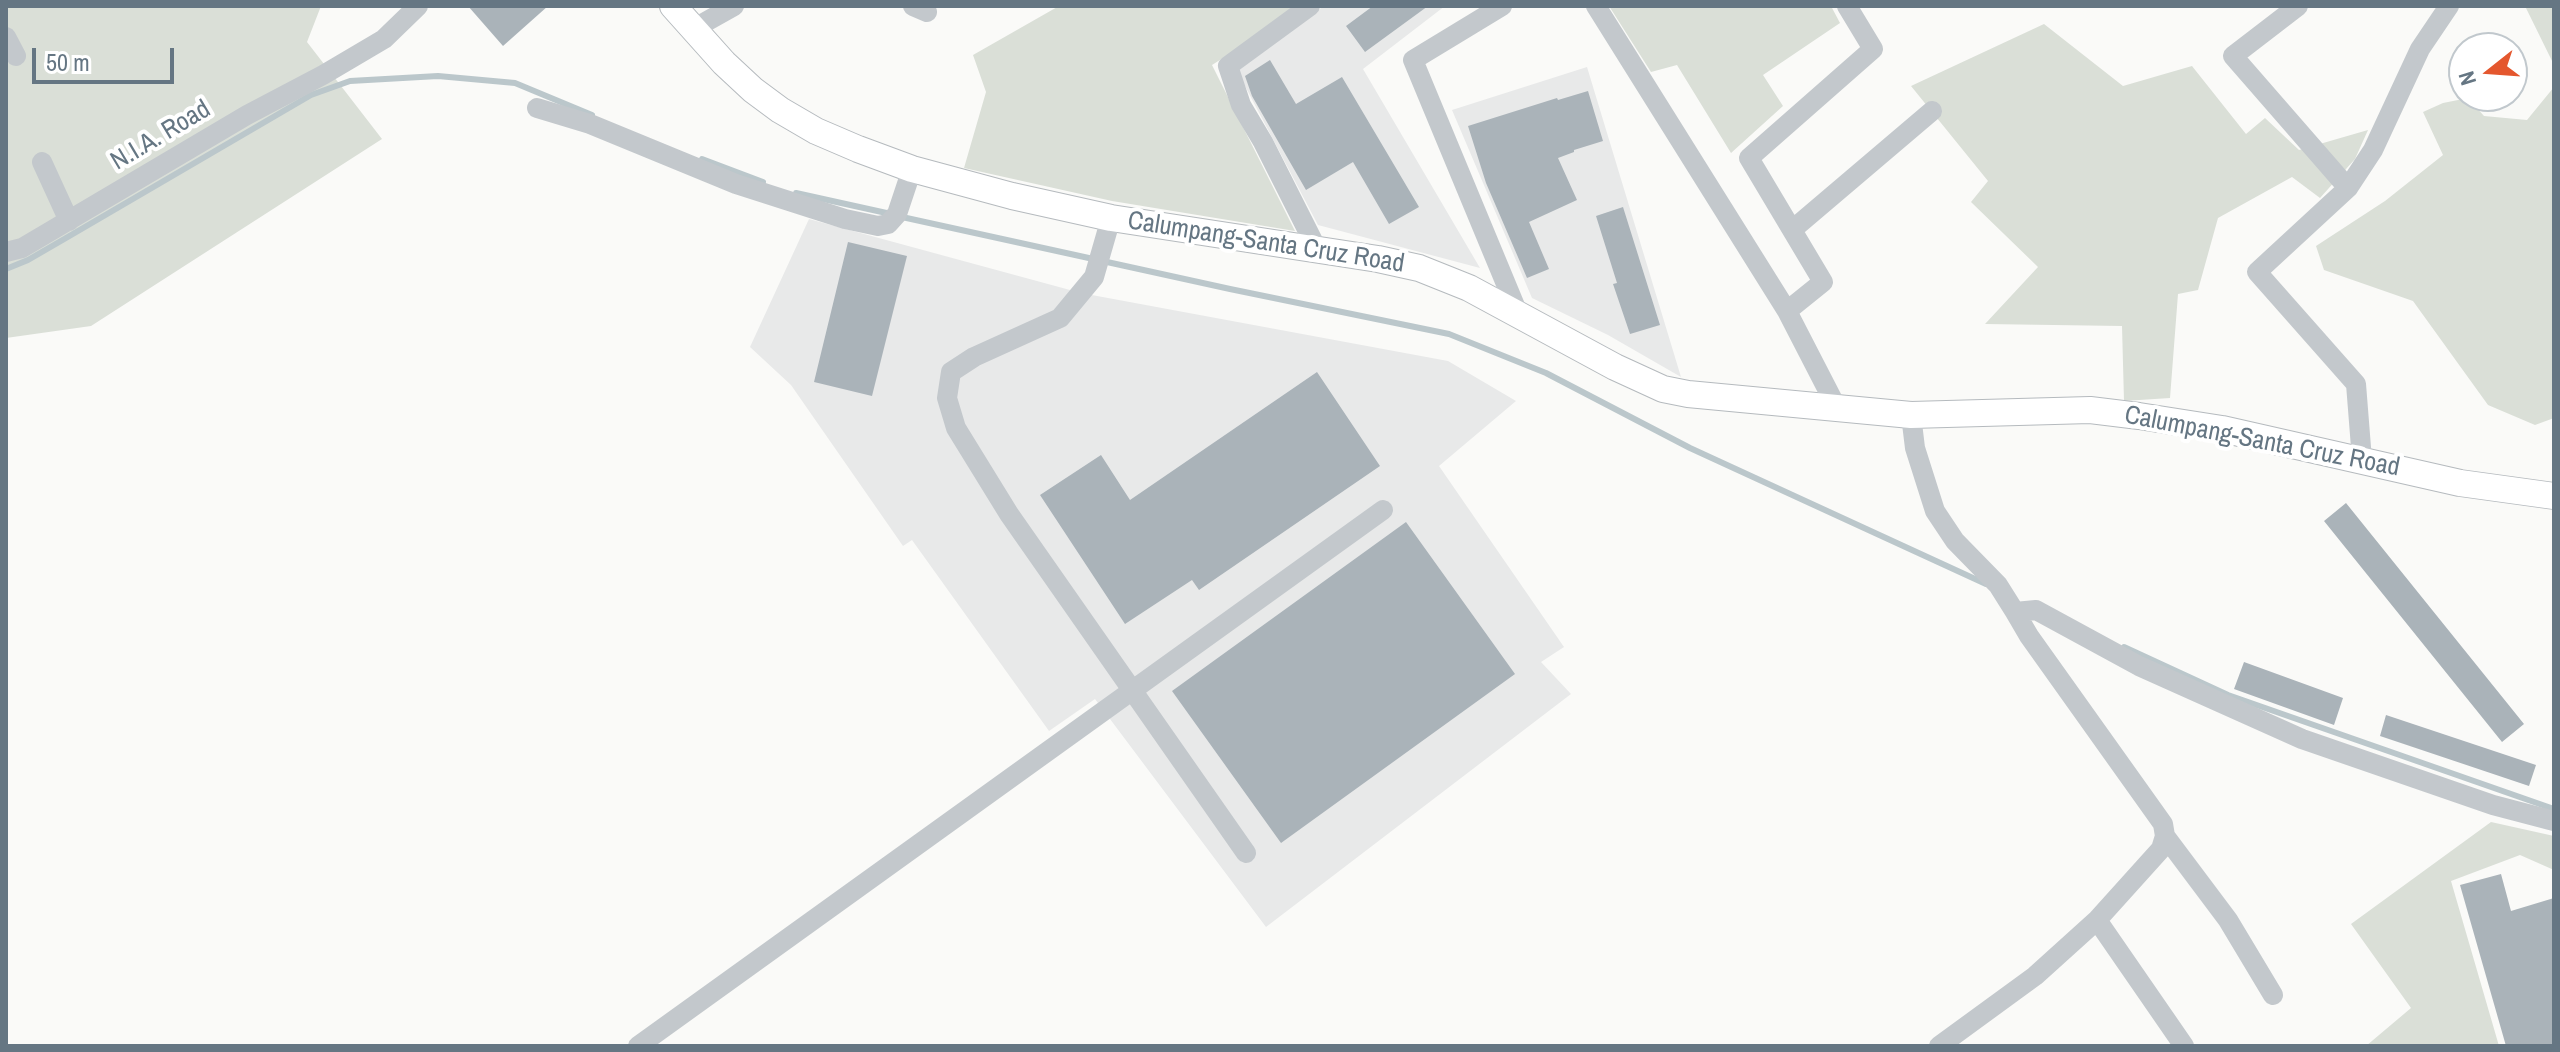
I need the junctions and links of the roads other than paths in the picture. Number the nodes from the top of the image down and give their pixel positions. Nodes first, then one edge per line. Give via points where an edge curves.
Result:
1 (418, 6) edge
2 (673, 6) edge
3 (734, 6) edge
4 (1310, 6) edge
5 (1502, 6) edge
6 (1596, 6) edge
7 (1847, 6) edge
8 (2298, 6) edge
9 (2449, 6) edge
10 (693, 29) junction
11 (6, 37) edge
12 (16, 56) dead end
13 (537, 108) dead end
14 (1932, 111) dead end
15 (42, 162) dead end
16 (912, 169) junction
17 (2348, 188) junction
18 (1111, 218) junction
19 (69, 221) junction
20 (1792, 230) junction
21 (1318, 251) junction
22 (6, 252) edge
23 (1787, 311) junction
24 (1518, 313) junction
25 (1837, 408) junction
26 (1911, 415) junction
27 (2362, 460) junction
28 (2554, 496) edge
29 (1383, 510) dead end
30 (2013, 609) junction
31 (1132, 689) junction
32 (2554, 821) edge
33 (2165, 836) junction
34 (1246, 853) dead end
35 (2097, 920) junction
36 (2273, 995) dead end
37 (638, 1046) edge
38 (1939, 1046) edge
39 (2184, 1046) edge

1 - 19 street, N.I.A. Road via 384,39
2 - 10 main road, Calumpang-Santa Cruz Road
3 - 10 street
4 - 21 street via 1228,66 1241,105
5 - 24 street via 1413,60
6 - 23 street
7 - 20 street via 1873,49 1749,158
8 - 17 street via 2233,56
9 - 17 street via 2420,49 2373,150
10 - 16 main road, Calumpang-Santa Cruz Road via 780,110 816,131
11 - 12 street
13 - 16 street via 736,184 878,226 894,218
14 - 20 street
15 - 19 street
16 - 18 main road, Calumpang-Santa Cruz Road
17 - 27 street via 2257,272 2356,384
18 - 21 main road, Calumpang-Santa Cruz Road
18 - 31 street via 1088,286 1060,318 951,372 947,398 956,428 1009,514
19 - 22 street, N.I.A. Road
20 - 23 street via 1823,282
21 - 24 main road, Calumpang-Santa Cruz Road via 1419,268
23 - 25 street
24 - 25 main road, Calumpang-Santa Cruz Road via 1663,389
25 - 26 main road, Calumpang-Santa Cruz Road
26 - 27 main road, Calumpang-Santa Cruz Road via 2090,410 2222,429
26 - 30 street via 1915,448 1935,511
27 - 28 main road, Calumpang-Santa Cruz Road via 2460,483
29 - 31 street
30 - 32 street via 2036,610 2139,666 2302,739
30 - 33 street via 2163,824
31 - 34 street
31 - 37 street
33 - 35 street via 2161,849
33 - 36 street via 2228,920
35 - 38 street via 2035,976
35 - 39 street

